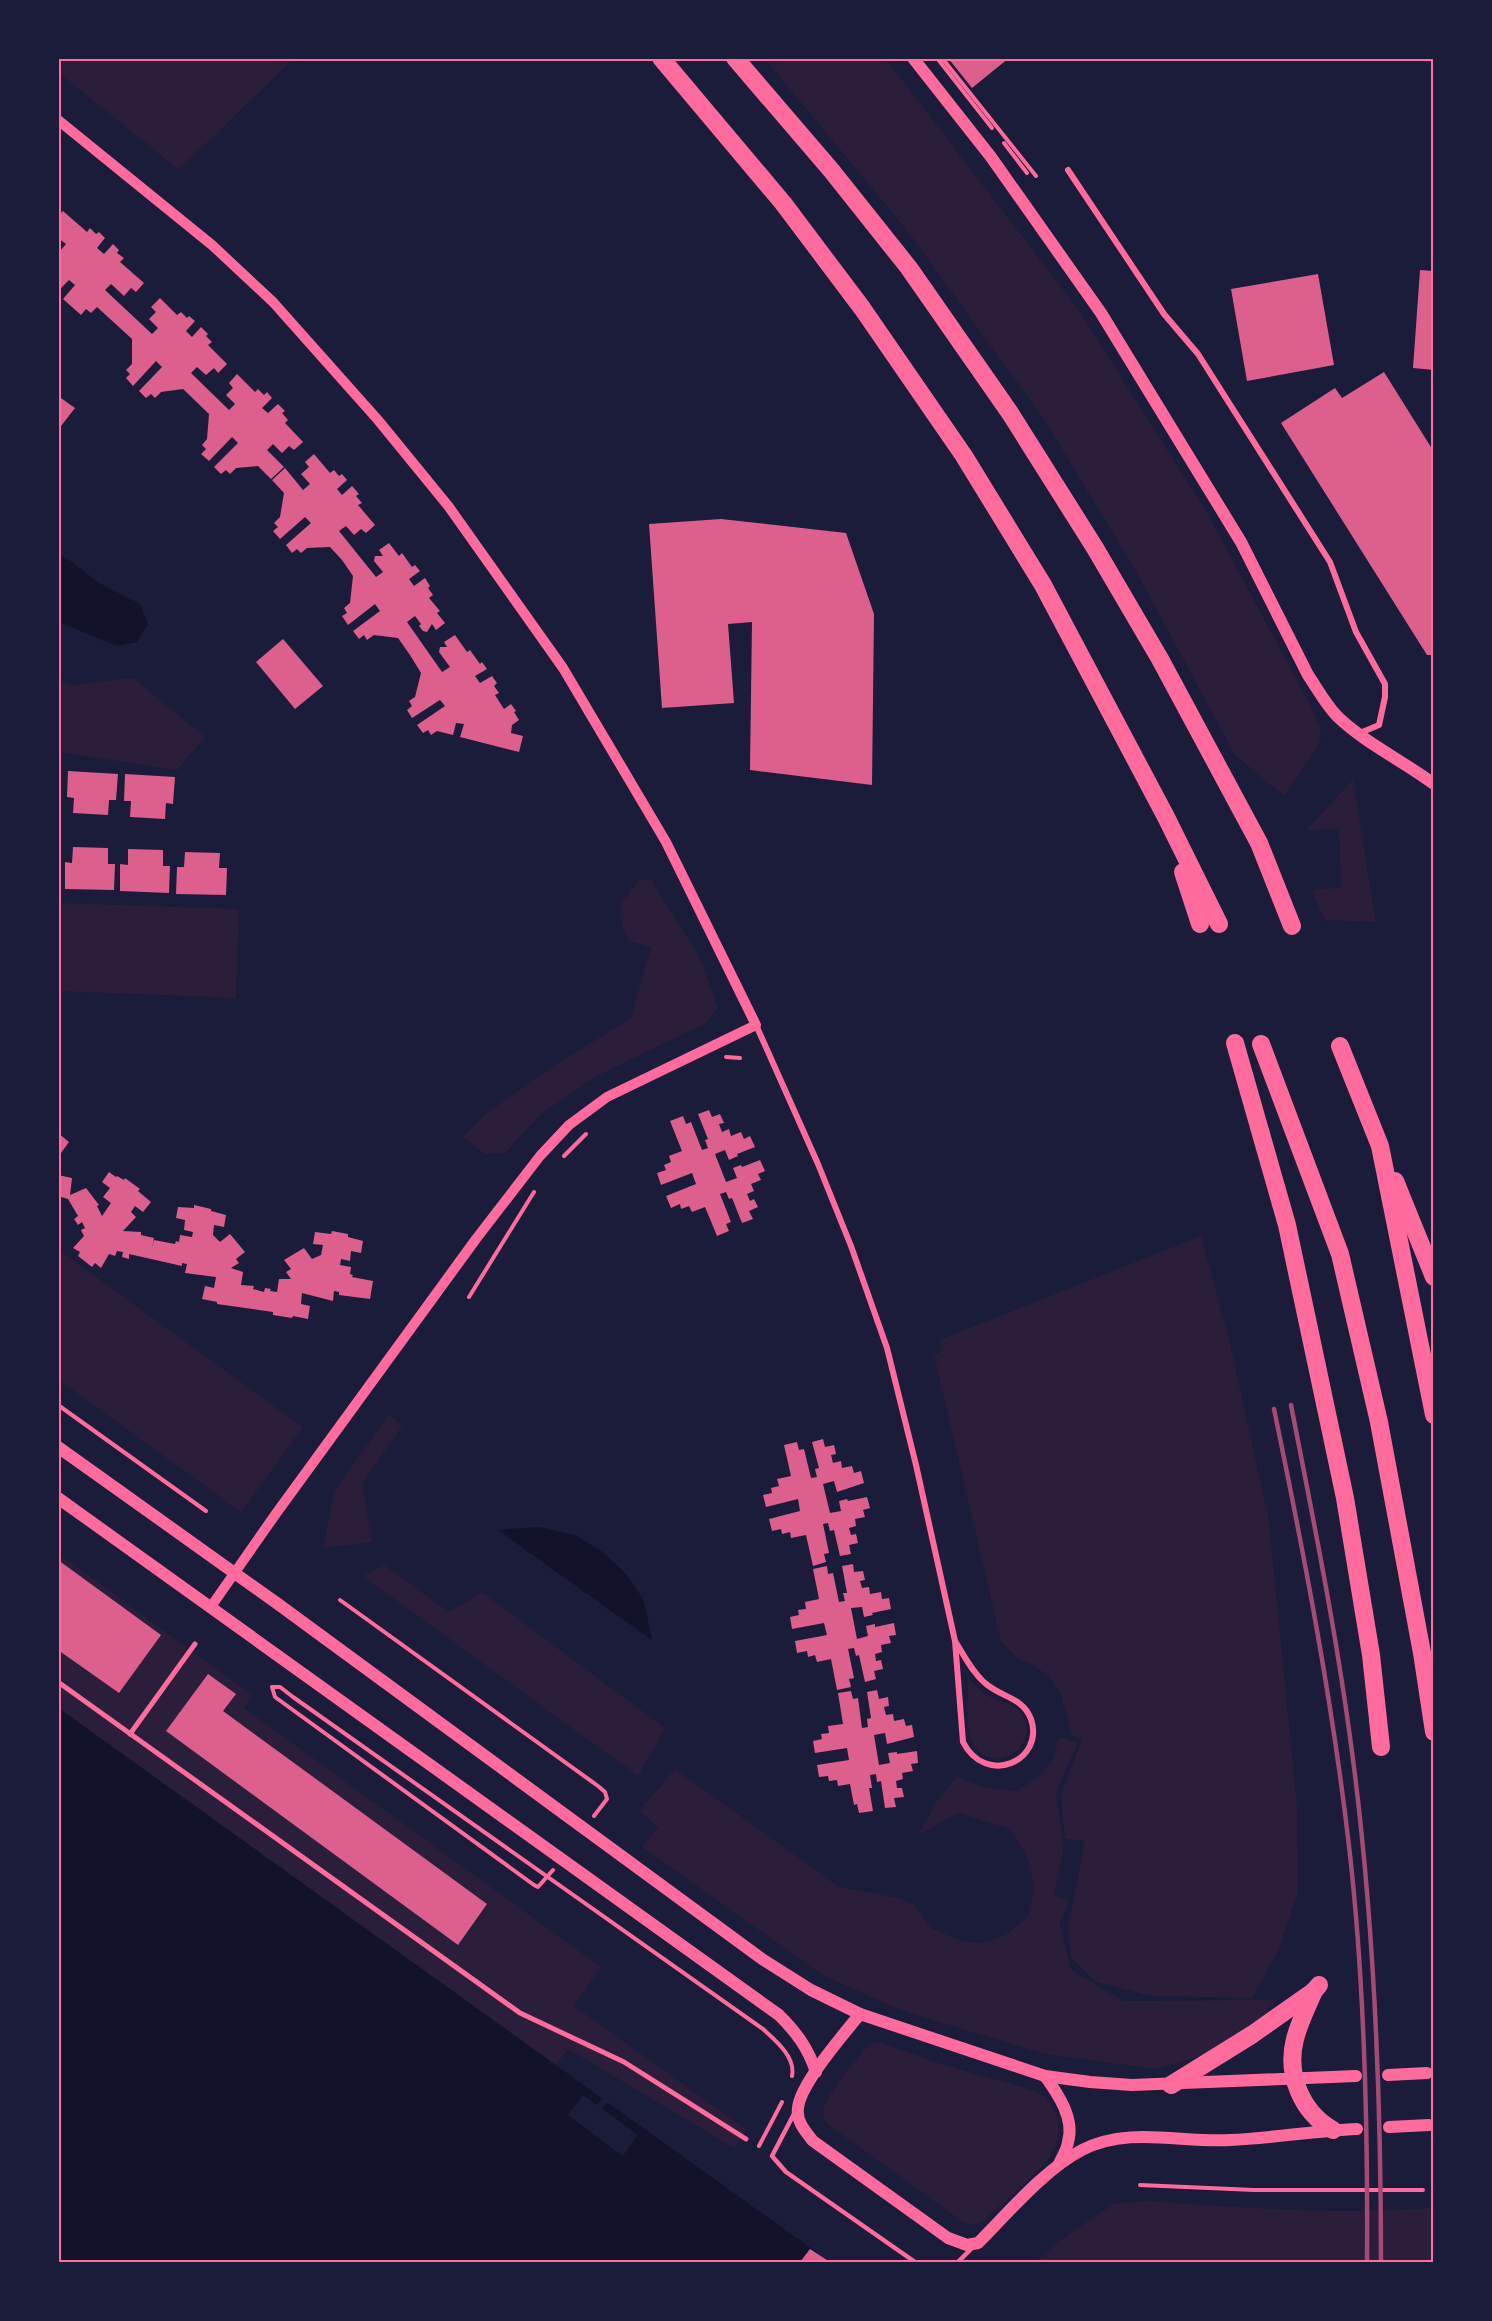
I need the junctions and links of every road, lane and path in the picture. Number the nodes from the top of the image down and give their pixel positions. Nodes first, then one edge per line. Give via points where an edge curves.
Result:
1 (661, 58) edge
2 (735, 58) edge
3 (913, 58) edge
4 (939, 58) edge
5 (58, 120) edge
6 (1068, 170) dead end
7 (1027, 174) dead end
8 (1036, 176) dead end
9 (1359, 734) junction
10 (1410, 767) junction
11 (1434, 777) edge
12 (1434, 784) edge
13 (1166, 817) junction
14 (1200, 924) dead end
15 (1219, 924) dead end
16 (1292, 926) dead end
17 (756, 1025) junction
18 (1235, 1043) dead end
19 (1261, 1044) dead end
20 (1340, 1046) dead end
21 (740, 1058) dead end
22 (720, 1060) dead end
23 (590, 1130) dead end
24 (1380, 1146) junction
25 (560, 1160) dead end
26 (540, 1182) dead end
27 (1434, 1277) edge
28 (469, 1297) dead end
29 (58, 1405) edge
30 (1434, 1415) edge
31 (58, 1446) edge
32 (58, 1498) edge
33 (207, 1511) dead end
34 (235, 1573) junction
35 (340, 1600) dead end
36 (210, 1608) junction
37 (373, 1624) dead end
38 (955, 1641) junction
39 (195, 1644) dead end
40 (58, 1682) edge
41 (311, 1724) dead end
42 (1434, 1732) edge
43 (130, 1734) junction
44 (1381, 1747) dead end
45 (860, 2014) junction
46 (816, 2072) junction
47 (1427, 2073) dead end
48 (1388, 2075) dead end
49 (1045, 2076) junction
50 (1356, 2076) dead end
51 (791, 2079) dead end
52 (1295, 2079) junction
53 (1171, 2085) junction
54 (785, 2097) dead end
55 (798, 2107) junction
56 (1429, 2125) dead end
57 (1389, 2127) dead end
58 (1357, 2129) dead end
59 (1333, 2130) junction
60 (746, 2139) dead end
61 (758, 2147) dead end
62 (1059, 2164) junction
63 (1140, 2185) dead end
64 (1423, 2190) dead end
65 (978, 2243) junction
66 (915, 2262) edge
67 (958, 2262) edge

1 - 13 highway via 790,213 862,308 964,456 1043,585
2 - 16 highway via 909,268 1010,413 1160,659 1259,843
3 - 9 main road via 991,157 1101,312 1241,542 1308,675 1337,716
4 - 7 path
4 - 8 path
5 - 17 street via 212,245 273,302 449,507 563,668 666,842
6 - 9 street via 1164,314 1198,354 1330,562 1353,625 1385,684 1379,725
9 - 10 main road
10 - 11 main road
10 - 12 main road
13 - 14 highway
13 - 15 highway
17 - 34 street via 607,1097 569,1125 476,1239
17 - 38 street via 822,1174 887,1348
18 - 44 highway via 1287,1225 1345,1498 1371,1655
19 - 42 highway via 1340,1254 1379,1422
20 - 24 highway
21 - 22 path
23 - 25 path
24 - 27 highway
24 - 30 highway
26 - 28 path
29 - 33 path
31 - 34 main road
32 - 36 main road
34 - 36 street
34 - 45 main road via 762,1959 811,1990
35 - 37 path
36 - 46 main road via 779,2015 797,2033
38 - 38 street via 984,1683 1022,1704 1028,1712 1033,1729 1030,1744 1009,1764 982,1763 968,1752 963,1742
39 - 43 street
40 - 43 street
41 - 51 path via 275,1697 272,1687 280,1687 763,2029 789,2057
43 - 60 street via 520,2013 624,2061
45 - 46 main road
45 - 49 main road
46 - 55 main road
47 - 48 main road
49 - 53 main road
49 - 62 main road via 1068,2119 1069,2141
50 - 52 main road
52 - 53 main road
52 - 53 highway via 1295,2040 1316,1988 1253,2034
52 - 59 highway via 1309,2110
54 - 61 path
55 - 65 main road via 799,2118 813,2141 948,2238 967,2245
55 - 66 lane via 772,2156 786,2172
56 - 57 main road
58 - 59 main road
59 - 62 main road via 1231,2140 1117,2137
62 - 65 main road
63 - 64 path
65 - 67 lane

